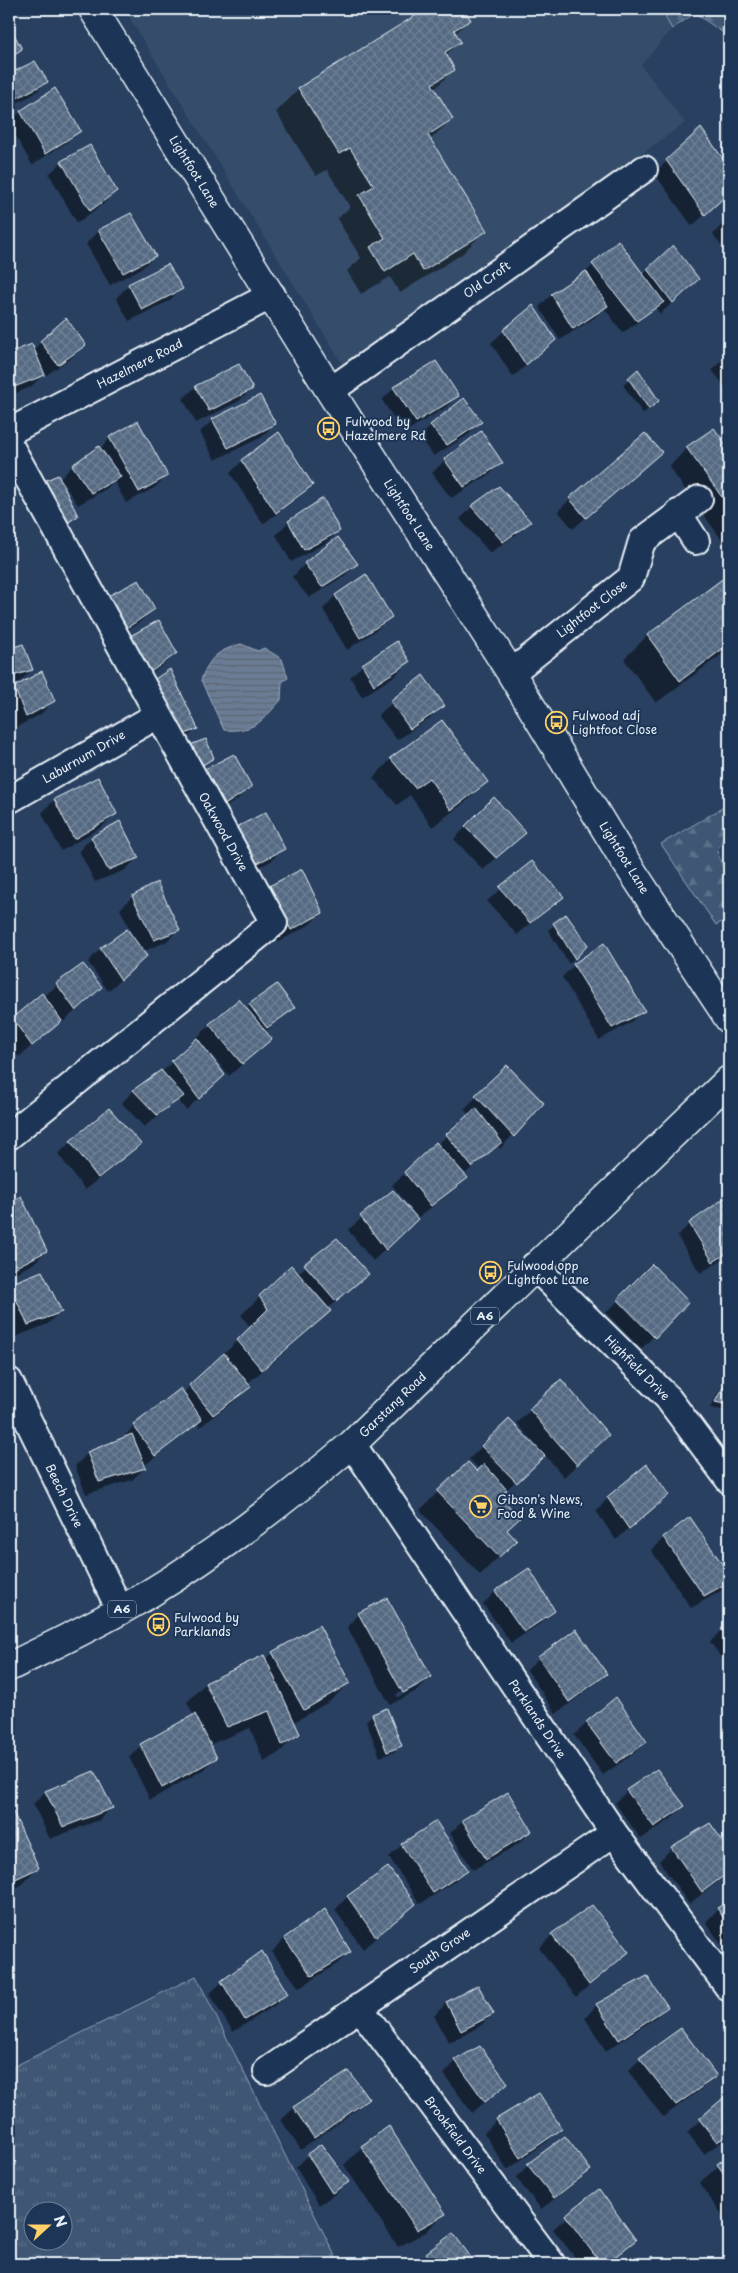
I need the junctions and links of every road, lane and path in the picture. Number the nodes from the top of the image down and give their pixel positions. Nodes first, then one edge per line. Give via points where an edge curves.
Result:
1 (93, 9) edge
2 (644, 168) dead end
3 (272, 296) junction
4 (330, 391) junction
5 (9, 432) edge
6 (9, 444) edge
7 (696, 541) dead end
8 (511, 673) junction
9 (158, 715) junction
10 (9, 800) edge
11 (729, 1018) edge
12 (729, 1080) edge
13 (9, 1136) edge
14 (534, 1266) junction
15 (9, 1381) edge
16 (352, 1444) junction
17 (729, 1480) edge
18 (120, 1610) junction
19 (9, 1667) edge
20 (614, 1833) junction
21 (729, 1988) edge
22 (359, 2007) junction
23 (267, 2071) dead end
24 (552, 2264) edge

1 - 3 main road, Lightfoot Lane
2 - 4 street, Old Croft
3 - 4 main road, Lightfoot Lane
3 - 5 street, Hazelmere Road
4 - 8 main road, Lightfoot Lane
6 - 9 street, Oakwood Drive
7 - 8 street, Lightfoot Close via 688,506 642,541 631,578
8 - 11 main road, Lightfoot Lane via 620,853
9 - 10 street, Laburnum Drive
9 - 13 street, Oakwood Drive via 274,923
12 - 14 main road, Garstang Road / A6
14 - 16 main road, Garstang Road / A6 via 504,1299
14 - 17 street, Highfield Drive via 667,1397
15 - 18 street, Beech Drive
16 - 18 main road, Garstang Road / A6 via 230,1540
16 - 20 street, Parklands Drive
18 - 19 main road, Garstang Road / A6
20 - 21 street, Parklands Drive
20 - 22 street, South Grove
22 - 23 street, South Grove
22 - 24 street, Brookfield Drive

